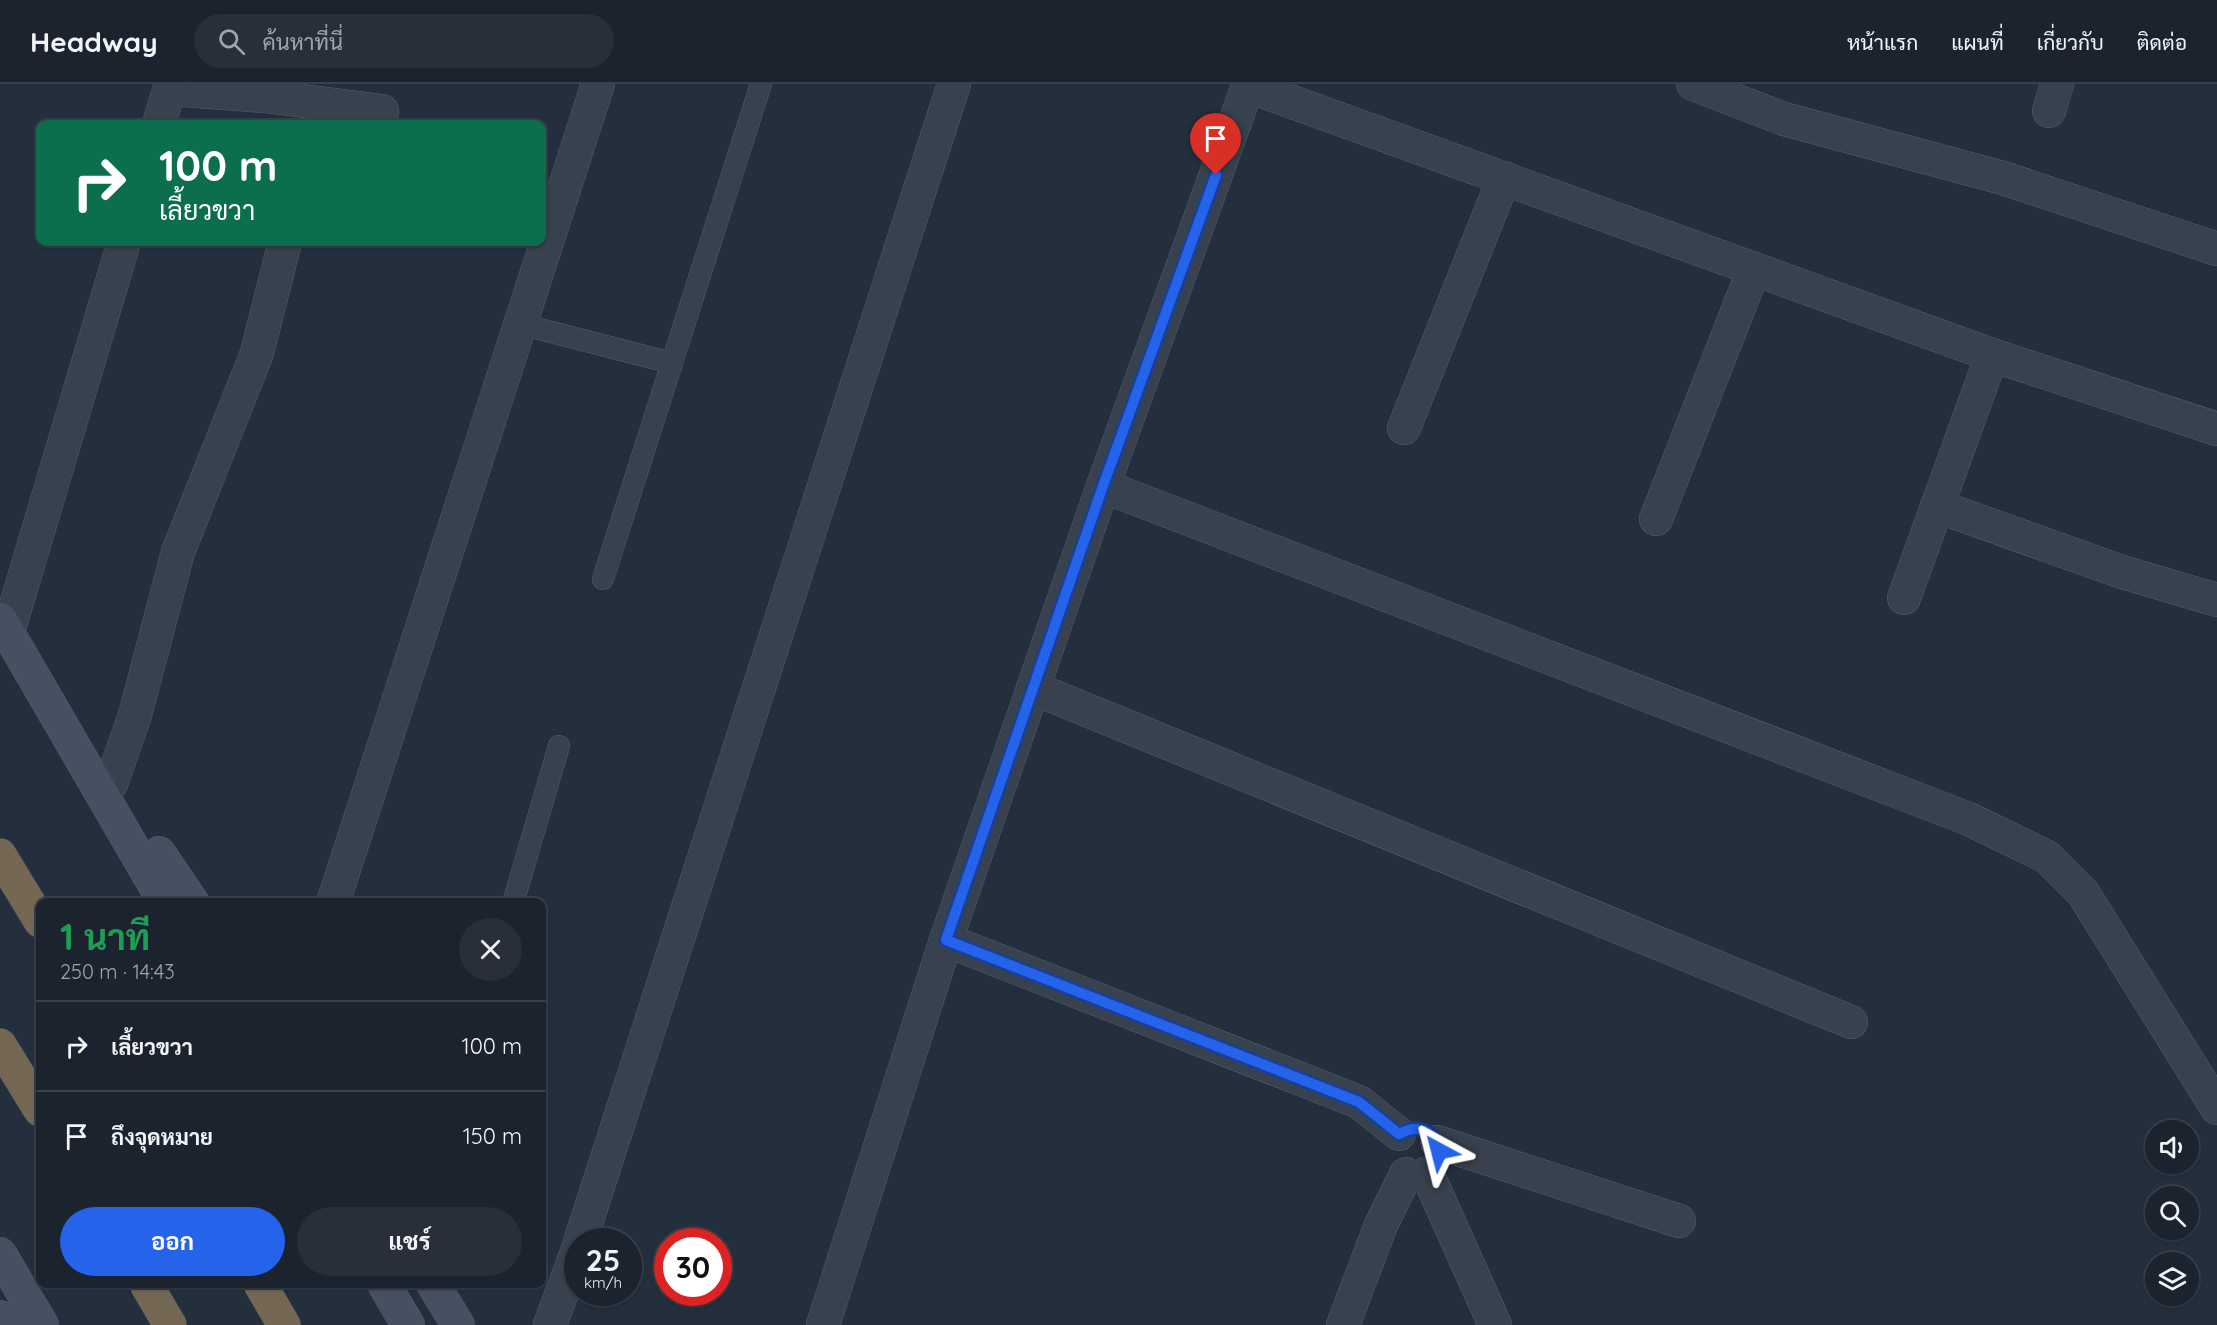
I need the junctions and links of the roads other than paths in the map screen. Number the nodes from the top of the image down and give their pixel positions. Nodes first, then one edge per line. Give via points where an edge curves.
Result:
1 (598, 84) edge
2 (761, 84) edge
3 (954, 84) edge
4 (1693, 84) edge
5 (171, 86) edge
6 (382, 111) dead end
7 (312, 113) edge
8 (160, 120) edge
9 (1504, 178) junction
10 (546, 244) edge
11 (123, 246) edge
12 (284, 246) edge
13 (545, 246) edge
14 (2217, 249) edge
15 (1754, 269) junction
16 (520, 324) junction
17 (1992, 355) junction
18 (672, 363) junction
19 (1404, 428) dead end
20 (2217, 429) edge
21 (1103, 486) junction
22 (1937, 506) junction
23 (1656, 519) dead end
24 (603, 579) dead end
25 (1904, 598) dead end
26 (2217, 600) edge
27 (4, 626) edge
28 (1033, 688) junction
29 (53, 709) junction
30 (559, 746) dead end
31 (111, 784) junction
32 (0, 855) edge
33 (162, 898) edge
34 (190, 898) edge
35 (335, 898) edge
36 (514, 898) edge
37 (36, 914) edge
38 (946, 940) junction
39 (1851, 1022) dead end
40 (0, 1045) edge
41 (36, 1104) edge
42 (2217, 1108) edge
43 (1399, 1134) junction
44 (1437, 1142) junction
45 (1416, 1173) junction
46 (1679, 1221) dead end
47 (585, 1228) edge
48 (0, 1254) edge
49 (564, 1287) edge
50 (148, 1288) edge
51 (262, 1288) edge
52 (386, 1288) edge
53 (435, 1288) edge
54 (0, 1317) edge
55 (28, 1325) edge
56 (42, 1325) edge
57 (170, 1325) edge
58 (284, 1325) edge
59 (408, 1325) edge
60 (458, 1325) edge
61 (550, 1325) edge
62 (823, 1325) edge
63 (1343, 1325) edge
64 (1495, 1325) edge

1 - 10 street
2 - 18 lane
3 - 47 street
4 - 14 street via 1784,119 2003,178
5 - 7 street via 264,96
5 - 8 street
6 - 7 street
9 - 15 street
9 - 19 street
9 - 21 street via 1248,86
11 - 27 street
12 - 31 street via 257,352 178,552 135,715
13 - 16 street
15 - 17 street
15 - 23 street
16 - 18 lane
16 - 35 street
17 - 20 street
17 - 22 street
18 - 24 lane
21 - 28 street
21 - 42 street via 1969,819 2048,857 2083,893
22 - 25 street
22 - 26 street via 2122,572
27 - 29 main road
28 - 38 street
28 - 39 street
29 - 31 main road
29 - 33 main road
30 - 36 lane
31 - 34 main road
32 - 37 highway
38 - 43 street via 1359,1102
38 - 62 street
40 - 41 highway
43 - 44 street via 1409,1128 1420,1128
43 - 45 street via 1391,1156 1399,1170
44 - 45 street via 1438,1160 1434,1167
44 - 46 street
45 - 63 street via 1381,1225
45 - 64 street
48 - 56 main road
49 - 61 street
50 - 57 highway
51 - 58 highway
52 - 59 main road
53 - 60 main road
54 - 55 main road

